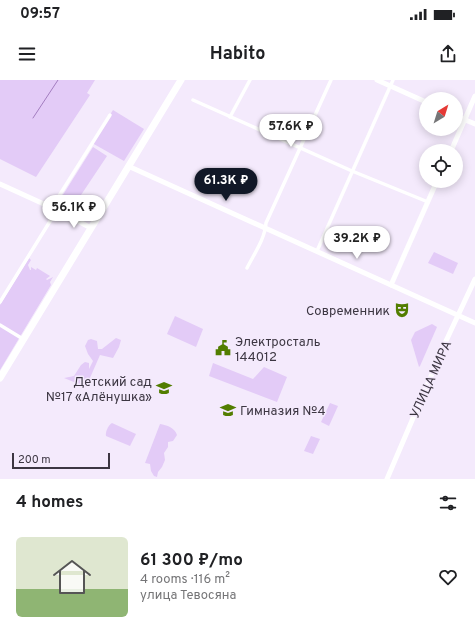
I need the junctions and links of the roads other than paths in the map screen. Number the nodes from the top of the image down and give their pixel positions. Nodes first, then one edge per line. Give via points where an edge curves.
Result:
1 (181, 80) edge
2 (250, 80) edge
3 (331, 80) edge
4 (377, 80) edge
5 (393, 80) edge
6 (390, 86) junction
7 (475, 96) edge
8 (419, 99) edge
9 (193, 100) dead end
10 (110, 115) dead end
11 (230, 117) junction
12 (465, 120) junction
13 (475, 124) edge
14 (454, 144) edge
15 (300, 148) junction
16 (128, 166) junction
17 (352, 171) junction
18 (0, 184) edge
19 (434, 188) edge
20 (428, 202) junction
21 (55, 209) junction
22 (266, 226) junction
23 (91, 228) junction
24 (317, 251) junction
25 (247, 268) dead end
26 (475, 279) edge
27 (391, 285) junction
28 (0, 302) edge
29 (458, 316) junction
30 (475, 323) edge
31 (0, 325) edge
32 (24, 339) junction
33 (0, 378) edge
34 (386, 479) edge

1 - 16 highway
2 - 11 street
3 - 15 street
4 - 6 main road
5 - 6 street
6 - 8 main road
6 - 17 street
7 - 12 main road
9 - 11 street
10 - 21 street
11 - 15 street
12 - 13 main road
12 - 14 main road
15 - 17 street
15 - 22 street
16 - 22 main road
16 - 23 highway
17 - 20 street
17 - 24 street
18 - 21 main road
19 - 20 main road
20 - 27 main road
21 - 23 main road
21 - 28 street
22 - 24 main road
22 - 25 street
23 - 32 highway
24 - 27 main road
26 - 29 main road, УЛИЦА МИРА
27 - 29 main road
29 - 30 main road
29 - 34 main road, УЛИЦА МИРА
31 - 32 street
32 - 33 highway

